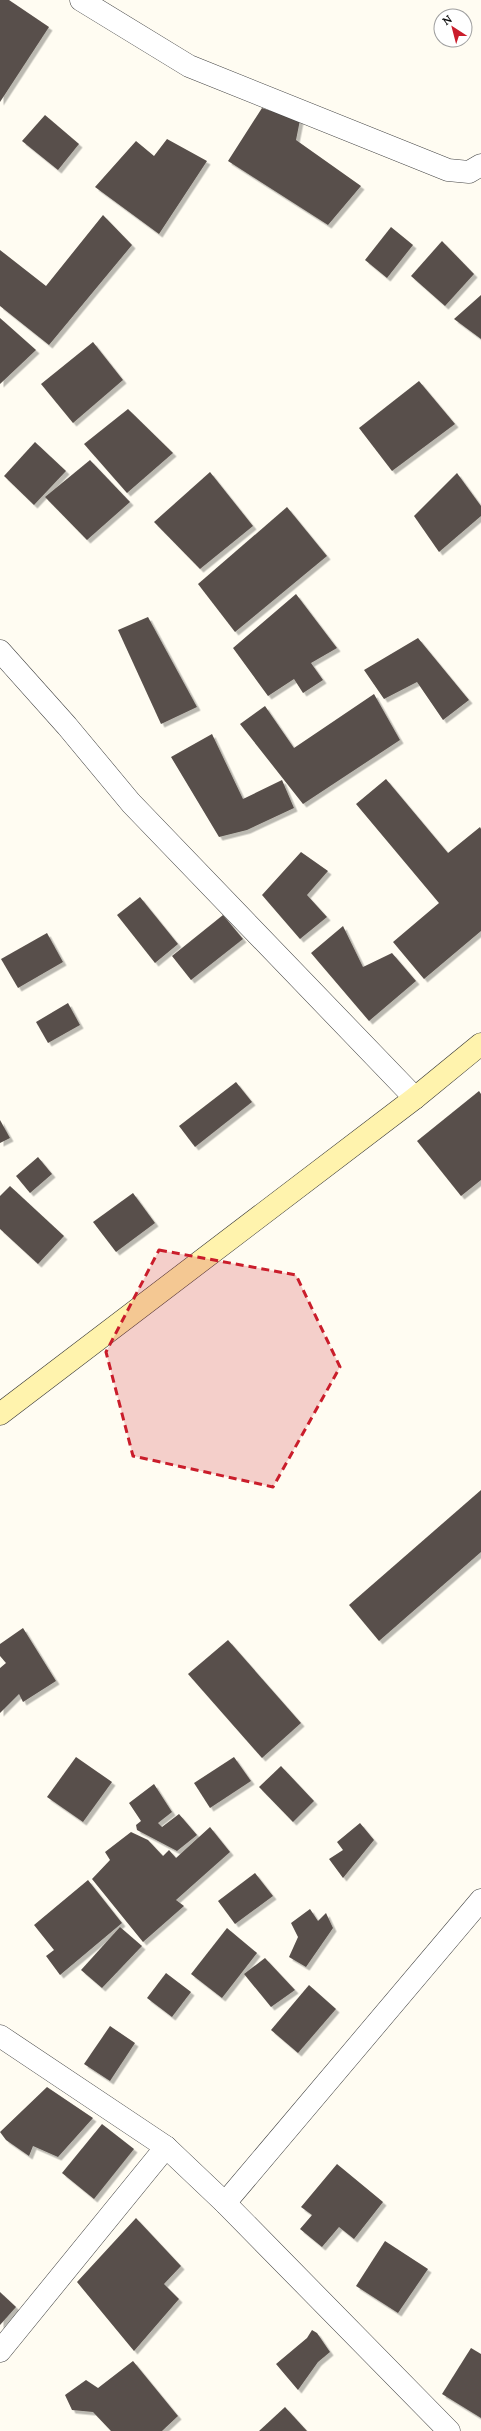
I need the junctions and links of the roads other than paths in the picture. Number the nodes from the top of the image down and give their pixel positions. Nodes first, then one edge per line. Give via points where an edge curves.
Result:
1 (81, 0) edge
2 (481, 165) edge
3 (0, 651) edge
4 (481, 1044) edge
5 (415, 1098) junction
6 (0, 1414) edge
7 (481, 1900) edge
8 (0, 2036) edge
9 (166, 2147) junction
10 (225, 2203) junction
11 (0, 2351) edge
12 (449, 2431) edge

1 - 2 street via 189,66 448,170 469,172
3 - 5 street via 131,803
4 - 5 street
5 - 6 street
7 - 10 street
8 - 9 street
9 - 10 street
9 - 11 street
10 - 12 street

